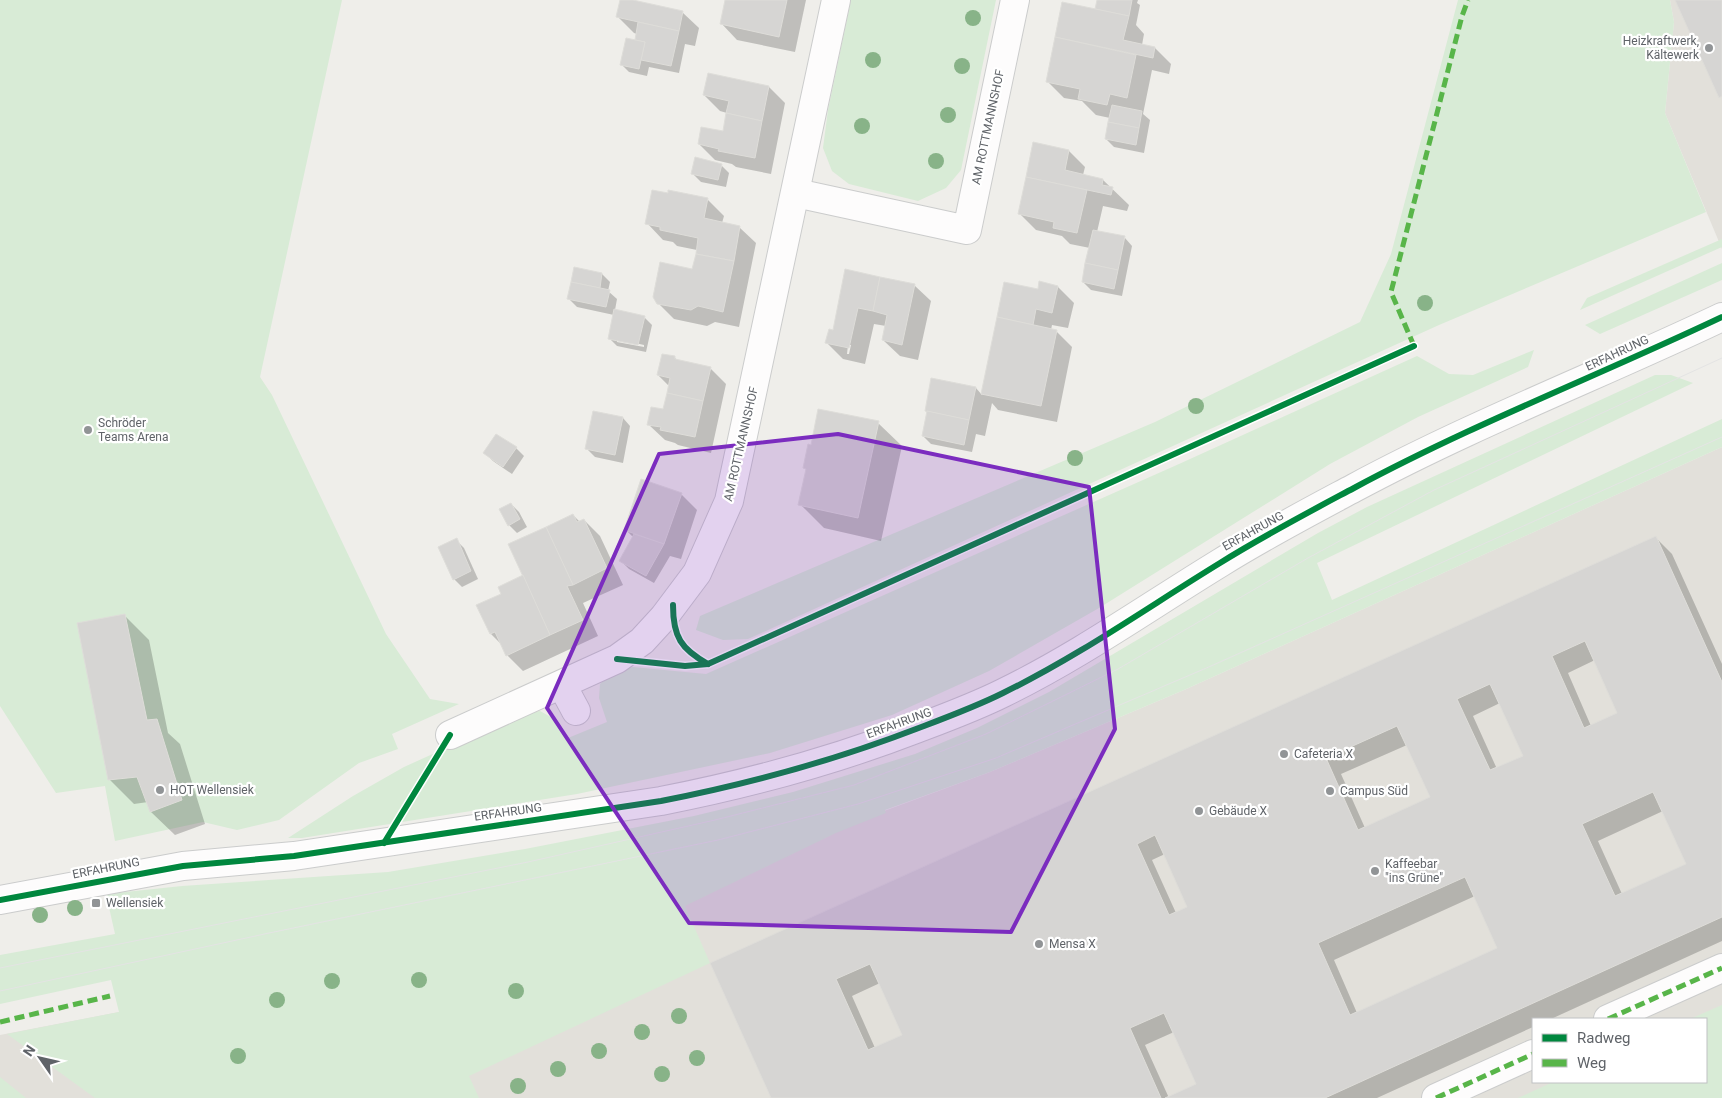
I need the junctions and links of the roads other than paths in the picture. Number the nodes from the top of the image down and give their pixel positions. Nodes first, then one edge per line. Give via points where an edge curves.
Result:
1 (836, 0) edge
2 (1015, 0) edge
3 (796, 193) junction
4 (1720, 323) edge
5 (562, 685) junction
6 (576, 711) dead end
7 (450, 735) dead end
8 (0, 900) edge
9 (1722, 968) edge
10 (1610, 1018) edge
11 (1532, 1054) edge
12 (1436, 1098) edge

1 - 3 street, AM ROTTMANNSHOF
2 - 3 street, AM ROTTMANNSHOF via 967,230
3 - 5 street, AM ROTTMANNSHOF via 729,501 697,573 642,640 617,660
4 - 8 street, ERFAHRUNG via 1378,475 1223,561 1094,643 1004,693 876,744 721,790 661,801 294,856 183,866
5 - 6 street
5 - 7 street, AM ROTTMANNSHOF
9 - 10 street
11 - 12 street

